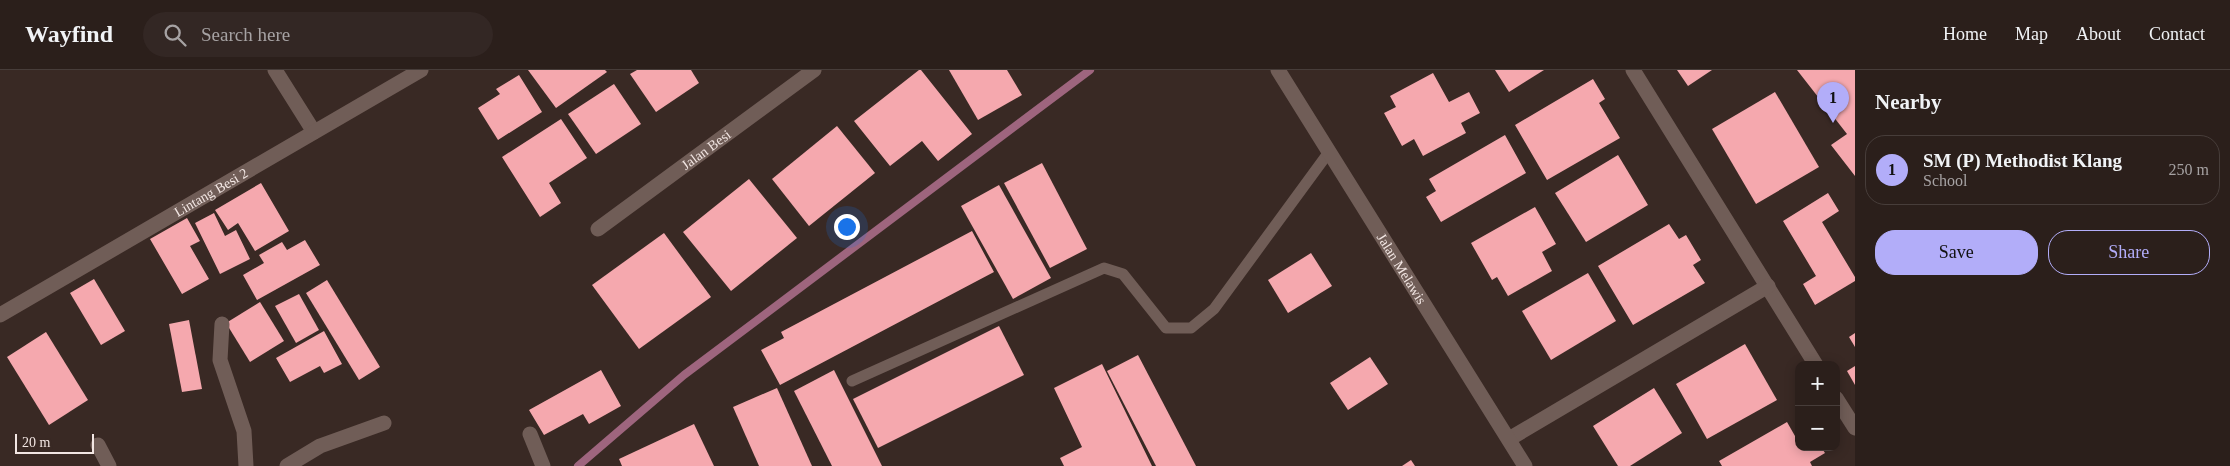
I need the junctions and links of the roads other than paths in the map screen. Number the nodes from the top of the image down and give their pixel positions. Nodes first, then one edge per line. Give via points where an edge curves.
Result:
1 (275, 70) edge
2 (421, 70) edge
3 (814, 70) edge
4 (1278, 70) edge
5 (1633, 70) edge
6 (314, 132) junction
7 (1329, 152) junction
8 (598, 229) dead end
9 (1768, 286) junction
10 (0, 315) edge
11 (222, 324) dead end
12 (1814, 361) edge
13 (852, 381) dead end
14 (1840, 404) edge
15 (384, 423) dead end
16 (1855, 428) edge
17 (530, 434) dead end
18 (1508, 439) junction
19 (98, 444) dead end
20 (109, 466) edge
21 (246, 466) edge
22 (287, 466) edge
23 (543, 466) edge
24 (1525, 466) edge

1 - 6 street
2 - 6 street, Lintang Besi 2
3 - 8 street, Jalan Besi
4 - 7 street, Jalan Melawis
5 - 9 street
6 - 10 street, Lintang Besi 2
7 - 13 lane via 1214,309 1191,328 1166,328 1123,274 1104,268
7 - 18 street, Jalan Melawis
9 - 12 street
9 - 18 street
11 - 21 street via 220,360 244,431
14 - 16 street
15 - 22 street via 320,446
17 - 23 street
18 - 24 street, Jalan Melawis
19 - 20 street

